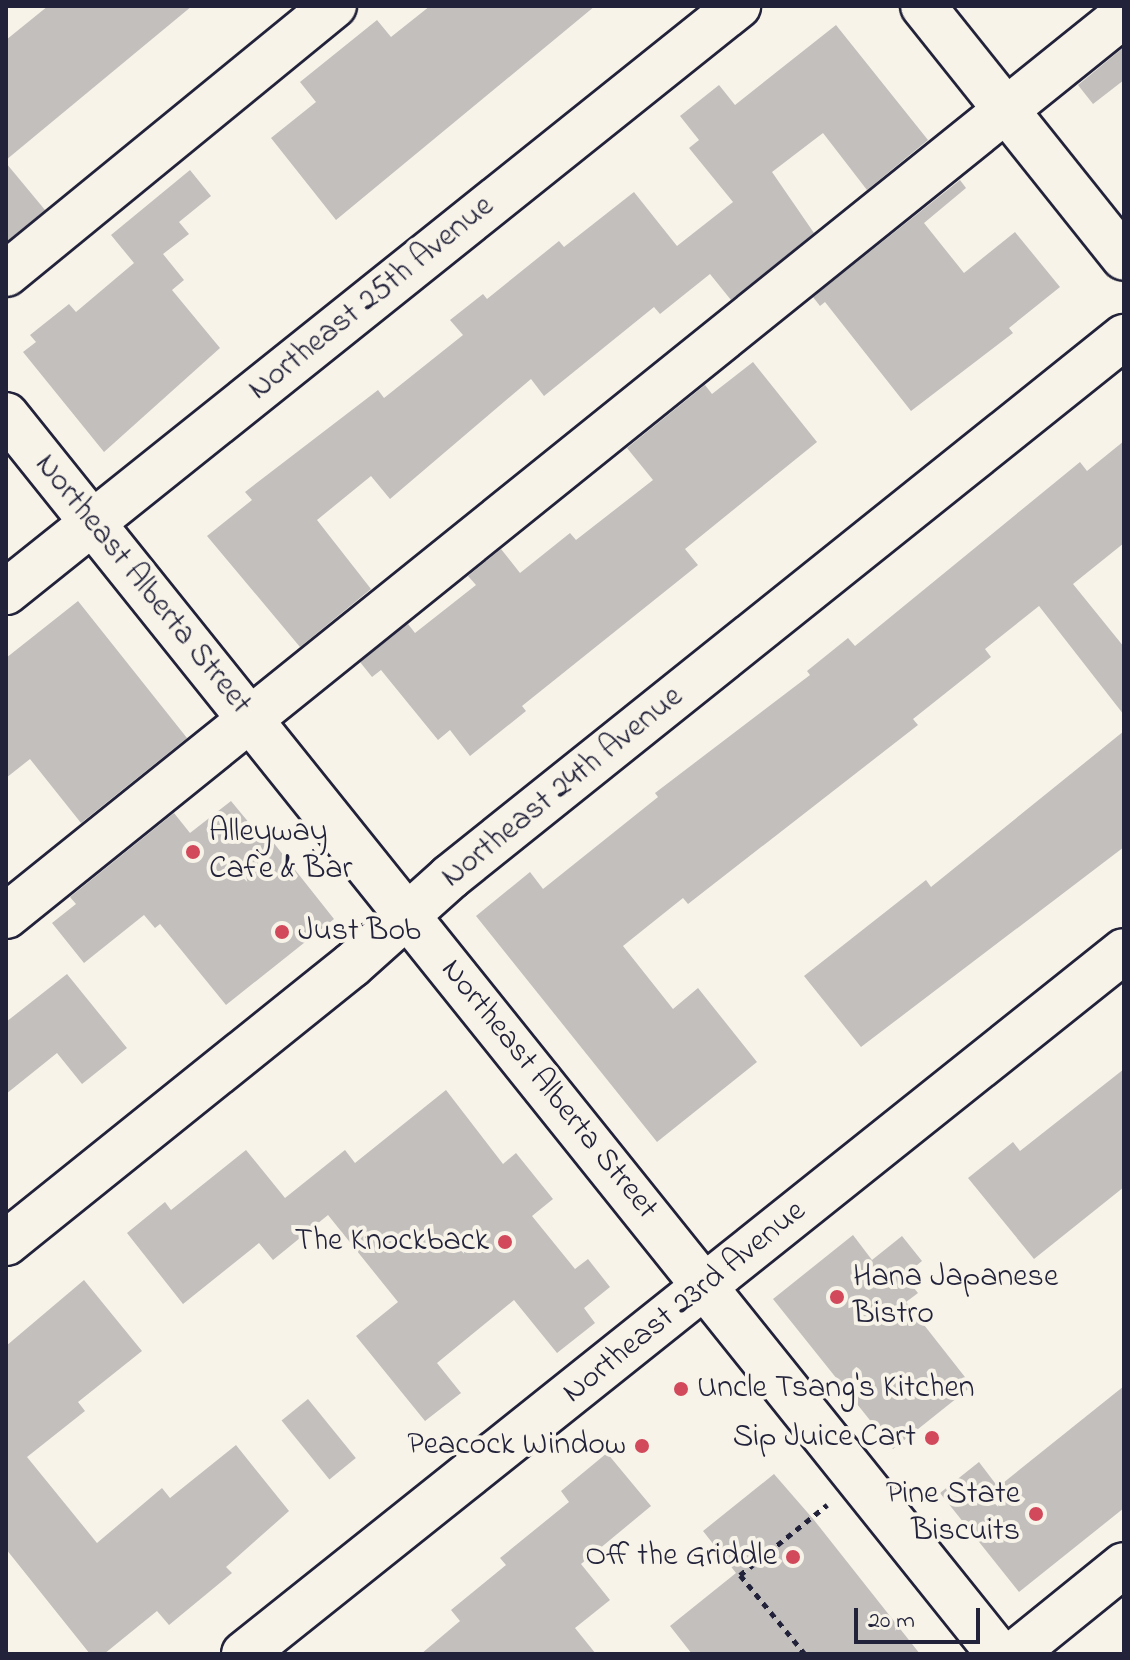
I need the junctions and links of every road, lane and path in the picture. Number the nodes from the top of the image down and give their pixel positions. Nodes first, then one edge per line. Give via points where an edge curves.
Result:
1 (334, 6) edge
2 (738, 6) edge
3 (923, 6) edge
4 (1124, 15) edge
5 (1005, 110) junction
6 (1124, 258) edge
7 (6, 274) edge
8 (1124, 337) edge
9 (6, 415) edge
10 (93, 523) junction
11 (6, 592) edge
12 (249, 719) junction
13 (6, 916) edge
14 (408, 917) junction
15 (1124, 951) edge
16 (6, 1243) edge
17 (705, 1287) junction
18 (859, 1479) junction
19 (1124, 1565) edge
20 (244, 1654) edge
21 (805, 1654) edge
22 (999, 1654) edge
23 (1014, 1654) edge

1 - 7 street
2 - 10 street, Northeast 25th Avenue
3 - 5 street
4 - 5 street
5 - 6 street
5 - 12 street
8 - 14 street, Northeast 24th Avenue via 450,877
9 - 10 street, Northeast Alberta Street
10 - 11 street, Northeast 25th Avenue
10 - 12 street, Northeast Alberta Street
12 - 13 street
12 - 14 street, Northeast Alberta Street
14 - 16 street, Northeast 24th Avenue
14 - 17 street, Northeast Alberta Street
15 - 17 street, Northeast 23rd Avenue
17 - 18 street, Northeast Alberta Street
17 - 20 street, Northeast 23rd Avenue
18 - 21 path via 740,1575
18 - 22 street, Northeast Alberta Street
19 - 23 street

